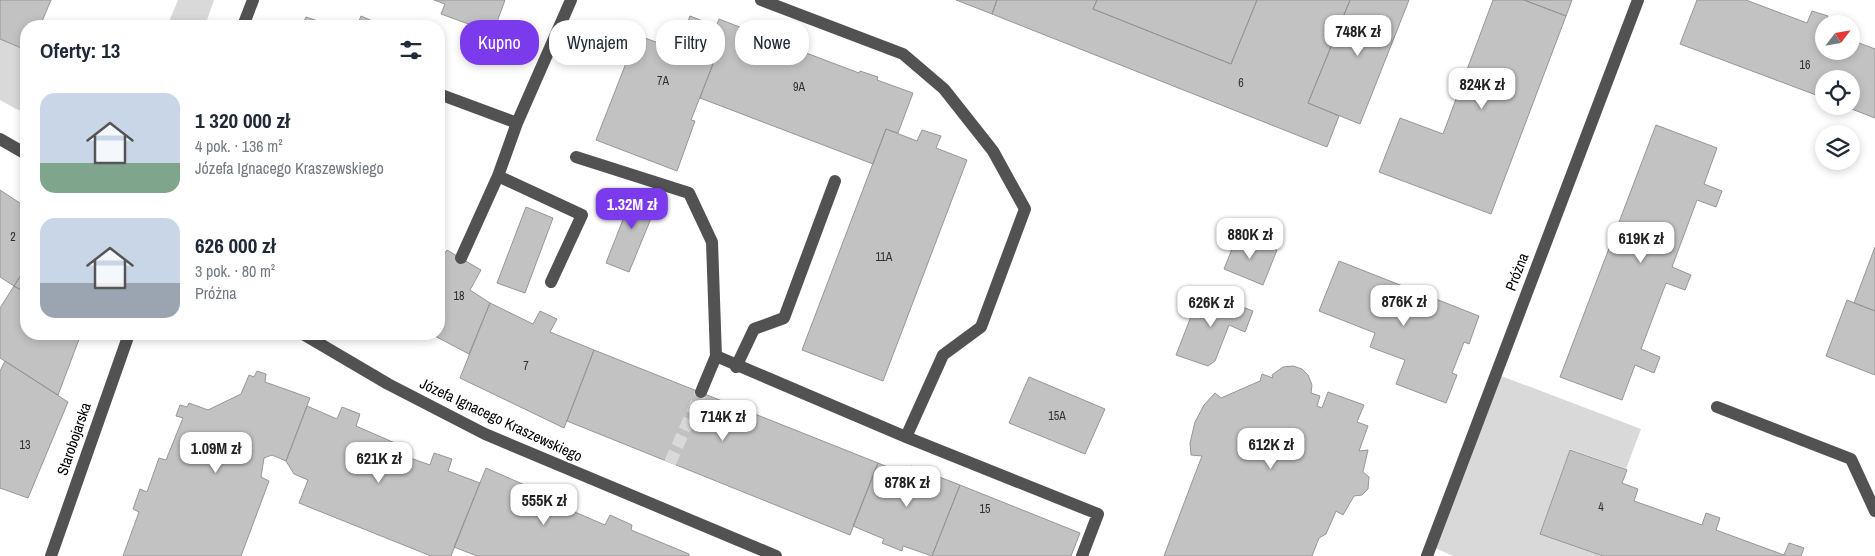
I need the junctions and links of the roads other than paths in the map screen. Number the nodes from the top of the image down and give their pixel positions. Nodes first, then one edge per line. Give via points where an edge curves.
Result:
1 (253, 0) edge
2 (571, 0) edge
3 (761, 0) edge
4 (1638, 0) edge
5 (245, 20) edge
6 (445, 96) edge
7 (517, 123) junction
8 (0, 139) edge
9 (20, 151) edge
10 (576, 158) dead end
11 (498, 176) junction
12 (835, 181) dead end
13 (461, 258) dead end
14 (552, 282) dead end
15 (127, 340) edge
16 (313, 340) edge
17 (716, 356) junction
18 (736, 366) junction
19 (700, 392) tunnel mouth
20 (1717, 407) dead end
21 (906, 437) junction
22 (1875, 511) edge
23 (50, 556) edge
24 (776, 556) edge
25 (1082, 556) edge
26 (1427, 556) edge

1 - 5 street
2 - 7 street
3 - 21 street via 903,54 944,89 993,151 1025,210 981,326 943,355
4 - 26 street, Próżna
6 - 7 street
7 - 11 street
8 - 9 street
10 - 17 street via 689,193 712,242
11 - 13 street
11 - 14 street via 582,215
12 - 18 street via 784,318 754,329
15 - 23 street, Starobojarska
16 - 24 street, Józefa Ignacego Kraszewskiego via 388,384 485,434
17 - 18 street
17 - 19 street
18 - 21 street
20 - 22 street via 1851,459
21 - 25 street via 1098,514

